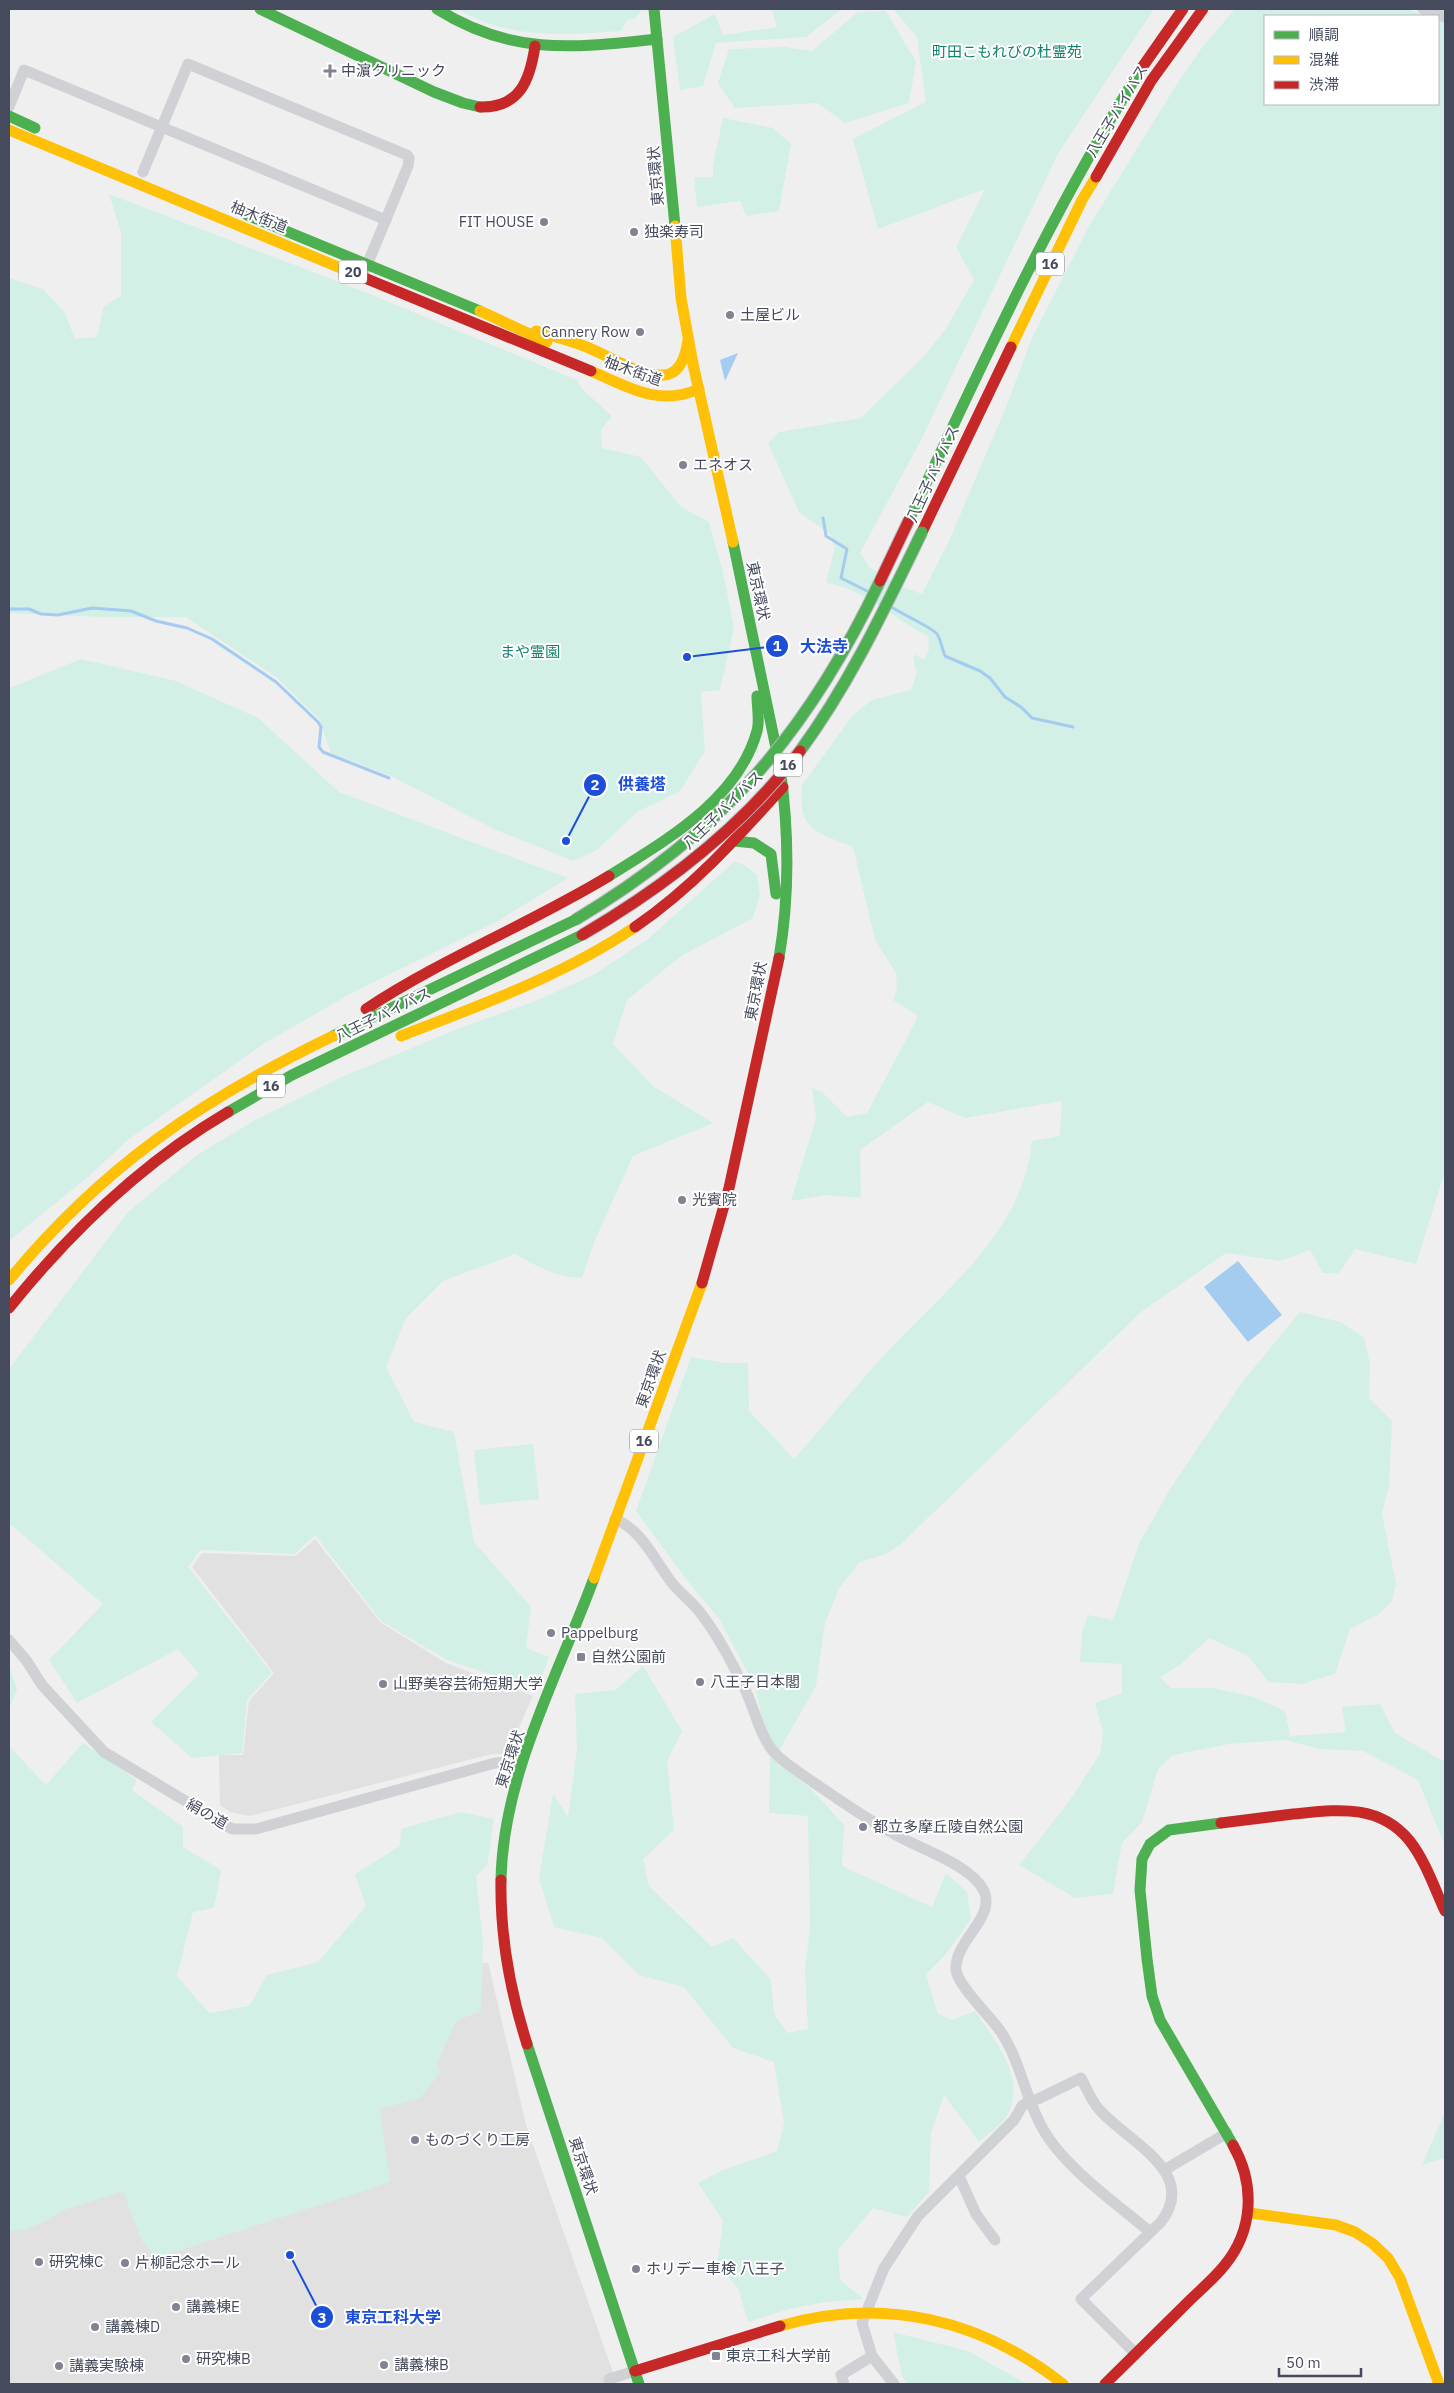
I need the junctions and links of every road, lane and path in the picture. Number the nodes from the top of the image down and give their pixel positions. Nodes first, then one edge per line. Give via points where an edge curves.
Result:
1 (260, 9) edge
2 (437, 9) edge
3 (654, 9) edge
4 (1175, 9) edge
5 (1183, 9) edge
6 (1203, 9) edge
7 (1216, 9) edge
8 (1423, 9) edge
9 (1445, 17) edge
10 (657, 39) junction
11 (534, 46) junction
12 (1135, 76) junction
13 (9, 107) edge
14 (9, 116) edge
15 (161, 128) junction
16 (9, 130) edge
17 (46, 132) dead end
18 (143, 172) dead end
19 (1082, 200) junction
20 (232, 209) dead end
21 (386, 220) junction
22 (367, 264) junction
23 (362, 276) junction
24 (523, 329) junction
25 (688, 340) junction
26 (699, 389) junction
27 (760, 672) junction
28 (780, 767) junction
29 (730, 782) junction
30 (783, 788) junction
31 (734, 841) junction
32 (782, 935) junction
33 (303, 1051) junction
34 (292, 1074) junction
35 (9, 1280) edge
36 (9, 1308) edge
37 (615, 1519) junction
38 (9, 1640) edge
39 (521, 1767) junction
40 (1445, 1911) edge
41 (1029, 2101) junction
42 (1226, 2133) junction
43 (1166, 2169) junction
44 (958, 2176) junction
45 (1250, 2213) junction
46 (1150, 2232) junction
47 (995, 2240) dead end
48 (864, 2313) junction
49 (1136, 2354) junction
50 (872, 2356) junction
51 (635, 2371) junction
52 (609, 2379) dead end
53 (639, 2384) edge
54 (844, 2384) edge
55 (894, 2384) edge
56 (1063, 2384) edge
57 (1105, 2384) edge
58 (1439, 2384) edge

1 - 11 main road via 428,88 474,106 498,105 522,91 530,75
2 - 11 main road via 482,33
3 - 10 main road, 東京環状 / 16
4 - 12 main road, 16
5 - 12 main road, 八王子バイパス / 16
6 - 19 main road, 八王子バイパス / 16 via 1151,81
7 - 19 main road, 16 via 1157,88
8 - 9 street
10 - 11 main road
10 - 25 main road, 東京環状 / 16 via 678,277
12 - 33 main road, 八王子バイパス / 16, bridge via 1067,193 837,663 804,717 752,781 695,838 633,885 575,920
13 - 15 street via 24,70
14 - 17 main road
15 - 18 street
15 - 21 street
15 - 21 street via 188,64 407,155 408,166
16 - 23 main road, 柚木街道 / 20
19 - 34 main road, 八王子バイパス / 16, bridge via 852,670 818,727 762,795 706,850 642,900 582,935
20 - 22 main road, 柚木街道 / 20
21 - 22 street
22 - 23 street
22 - 24 main road, 柚木街道 / 20
23 - 26 main road, 柚木街道 / 20 via 647,394 674,398
24 - 25 main road, 20 via 568,340 648,373 663,376 682,363
24 - 26 main road, 柚木街道 / 20 via 655,386
25 - 26 main road, 16
26 - 27 main road, 東京環状 / 16
27 - 28 main road, 東京環状 / 16
27 - 29 main road, 16 via 756,705 758,729 748,754
28 - 29 main road via 762,764 750,767
28 - 30 main road, 東京環状 / 16
29 - 33 main road, 16 via 691,822 649,853 549,912 404,984
30 - 31 main road, 16
30 - 32 main road, 東京環状 / 16 via 788,866
31 - 32 main road, 16 via 747,840 771,854
31 - 34 main road, 16 via 654,915 590,954 490,1001 390,1041
32 - 37 main road, 東京環状 / 16 via 717,1236
33 - 35 main road, 八王子バイパス / 16 via 231,1089 139,1151 55,1227
34 - 36 main road, 八王子バイパス / 16 via 190,1134 150,1164 68,1239
37 - 39 main road, 東京環状 / 16
37 - 41 street via 628,1525 639,1537 673,1584 715,1632 746,1690 761,1732 773,1752 875,1824 958,1866 978,1882 987,1903 962,1947 956,1971 1012,2051
38 - 39 street, 絹の道 via 42,1685 104,1752 232,1829 256,1829 495,1763 506,1762
39 - 51 main road, 東京環状 / 16 via 502,1857 500,1890 505,1961 520,2021
40 - 42 main road via 1409,1839 1389,1820 1371,1812 1340,1809 1184,1827 1166,1832 1154,1840 1142,1860 1140,1881 1152,1998 1160,2020
41 - 43 street via 1081,2078 1097,2108
41 - 44 street
41 - 46 street via 1043,2131 1067,2161
42 - 43 street
42 - 45 main road via 1246,2171
43 - 46 street via 1171,2201 1167,2213
44 - 47 street via 976,2214
44 - 48 street via 918,2216 899,2242
45 - 49 main road via 1237,2249 1224,2266
45 - 58 main road via 1340,2226 1358,2232 1377,2245 1400,2278
46 - 49 street via 1081,2299
48 - 50 street via 862,2323
48 - 51 main road via 824,2316 793,2323
48 - 56 main road via 913,2316 975,2332 1027,2357
49 - 57 main road
50 - 54 street via 841,2375
50 - 55 street
51 - 52 street
51 - 53 main road, 東京環状 / 16

